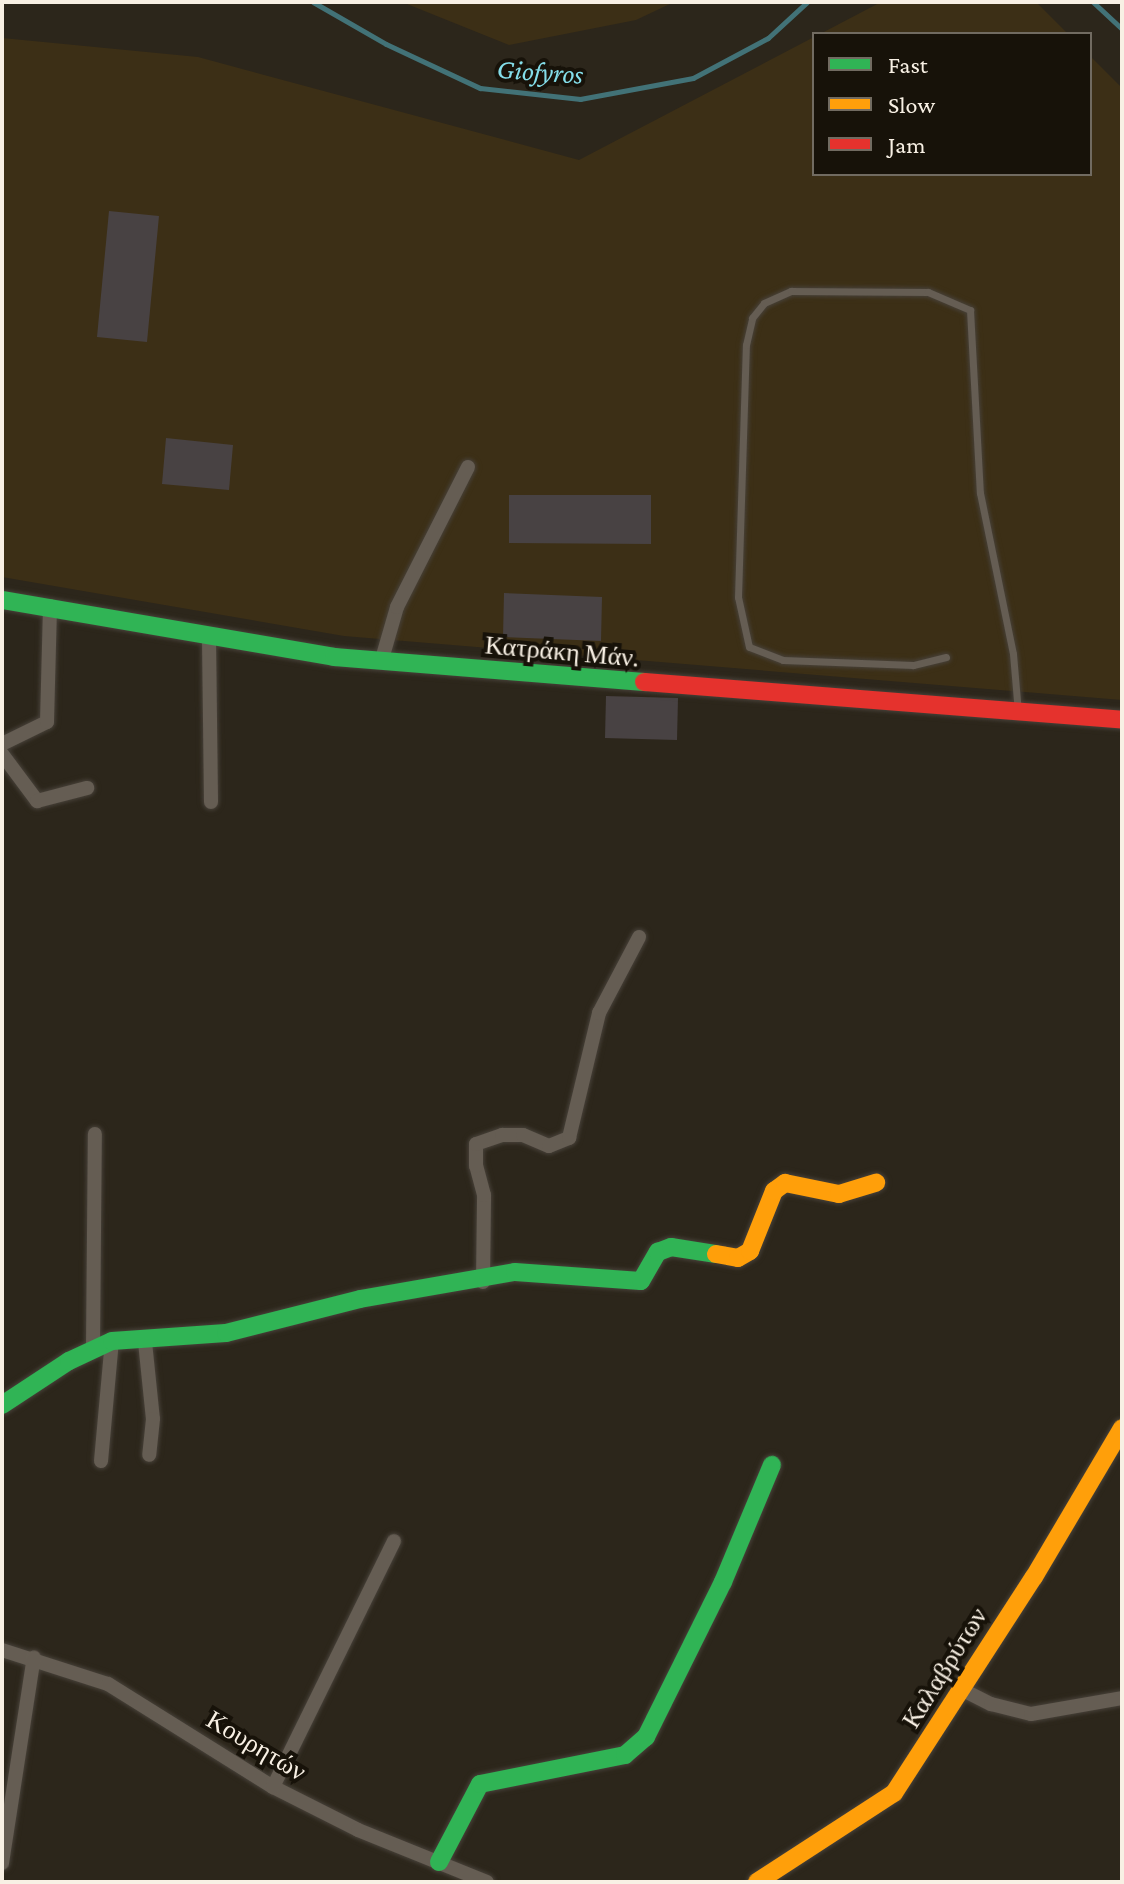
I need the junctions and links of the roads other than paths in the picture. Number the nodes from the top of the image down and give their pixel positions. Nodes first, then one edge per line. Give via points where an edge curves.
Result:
1 (468, 467) dead end
2 (2, 600) edge
3 (50, 606) junction
4 (209, 638) junction
5 (946, 657) dead end
6 (382, 659) junction
7 (1018, 714) junction
8 (1122, 720) edge
9 (2, 744) edge
10 (2, 754) edge
11 (87, 788) dead end
12 (211, 802) dead end
13 (639, 937) dead end
14 (95, 1134) dead end
15 (876, 1183) dead end
16 (483, 1282) junction
17 (112, 1341) junction
18 (145, 1342) junction
19 (93, 1347) junction
20 (2, 1405) edge
21 (1122, 1428) edge
22 (149, 1455) dead end
23 (101, 1461) dead end
24 (772, 1465) dead end
25 (394, 1541) dead end
26 (2, 1650) edge
27 (34, 1657) junction
28 (959, 1688) junction
29 (1122, 1698) edge
30 (273, 1787) junction
31 (439, 1862) junction
32 (2, 1863) edge
33 (487, 1882) edge
34 (757, 1882) edge

1 - 6 street via 397,607
2 - 3 street, Κατράκη Μάν.
3 - 4 street, Κατράκη Μάν.
3 - 9 street via 47,722
4 - 6 street, Κατράκη Μάν.
4 - 12 street
5 - 7 lane via 913,665 783,660 749,647 738,597 746,345 752,318 764,303 791,291 928,292 970,310 980,493 1013,654
6 - 7 street, Κατράκη Μάν.
7 - 8 street, Κατράκη Μάν.
10 - 11 street via 37,801
13 - 16 street via 599,1013 569,1138 549,1146 523,1135 502,1135 476,1144 473,1151 484,1195
14 - 19 street
15 - 16 street via 839,1194 785,1183 774,1191 750,1251 738,1258 671,1247 658,1252 641,1281 557,1271 515,1272
16 - 18 street via 360,1299 226,1333
17 - 18 street
17 - 19 street
17 - 23 street
18 - 22 street via 153,1419
19 - 20 street
21 - 28 street, Καλαβρύτων via 1034,1577
24 - 31 street via 723,1582 646,1737 625,1755 480,1784
25 - 30 street
26 - 27 street, Κουρητών
27 - 30 street, Κουρητών via 137,1699
27 - 32 street
28 - 29 street via 991,1704 1031,1714
28 - 34 street, Καλαβρύτων via 894,1793
30 - 31 street, Κουρητών via 358,1830
31 - 33 street, Κουρητών

